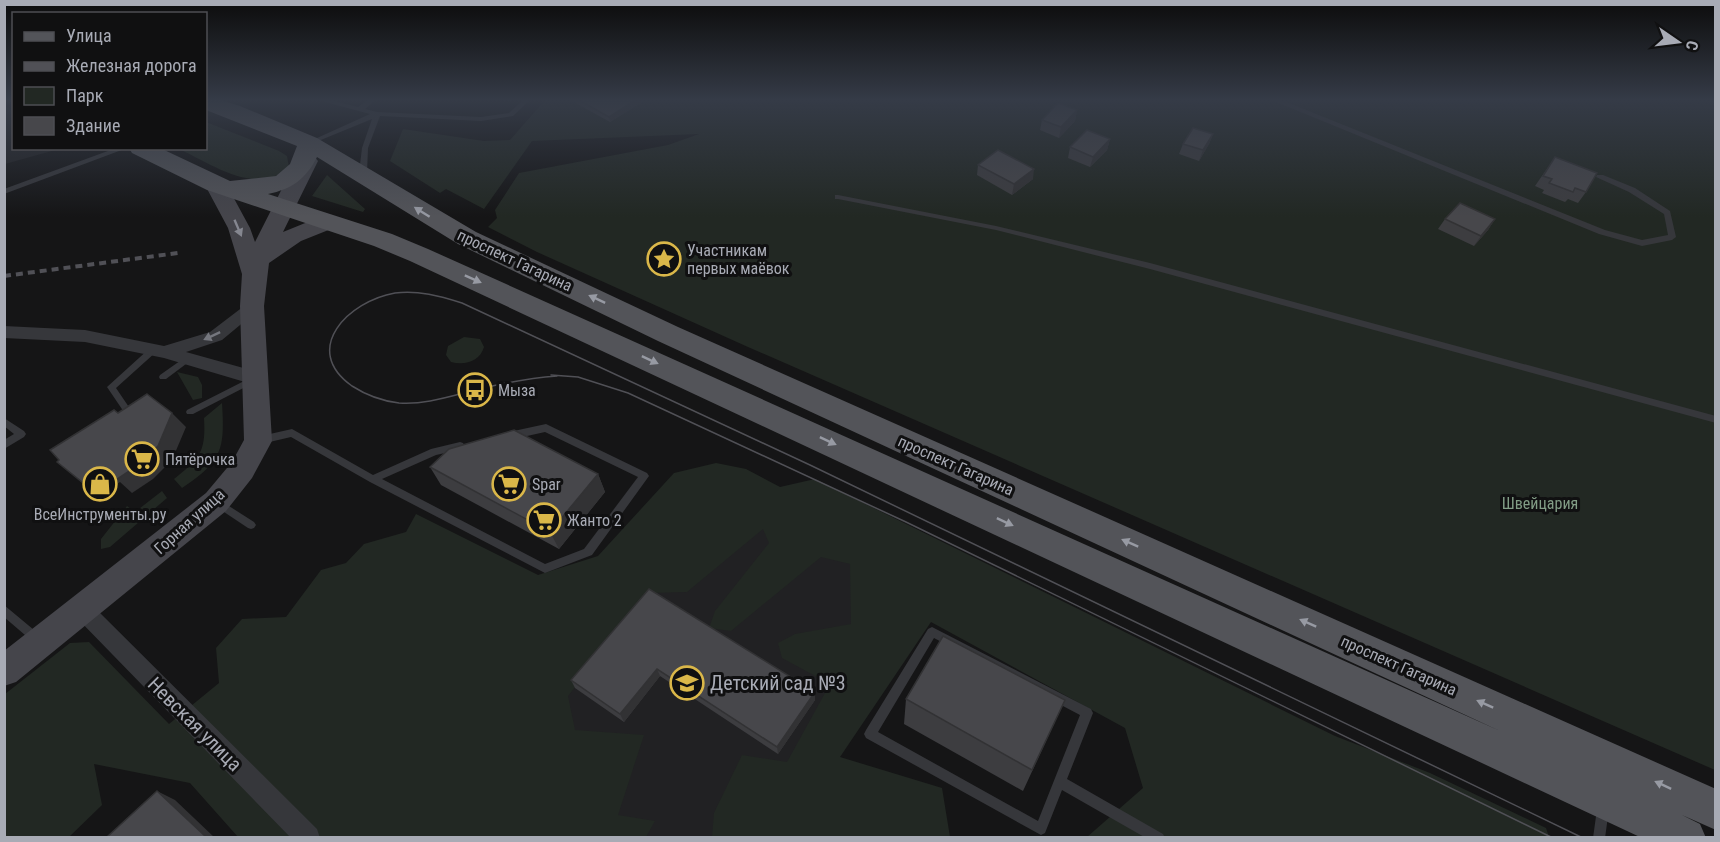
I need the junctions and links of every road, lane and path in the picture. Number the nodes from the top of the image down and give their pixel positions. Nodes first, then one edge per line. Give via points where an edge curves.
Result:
1 (281, 138) edge
2 (333, 138) edge
3 (368, 138) edge
4 (1369, 138) edge
5 (119, 150) edge
6 (144, 150) edge
7 (308, 152) junction
8 (363, 173) junction
9 (1600, 177) dead end
10 (216, 184) junction
11 (4, 192) edge
12 (838, 197) dead end
13 (284, 208) junction
14 (328, 222) junction
15 (256, 266) junction
16 (252, 306) junction
17 (4, 332) edge
18 (158, 351) junction
19 (187, 359) junction
20 (163, 377) dead end
21 (255, 378) junction
22 (190, 412) dead end
23 (131, 416) edge
24 (1716, 420) edge
25 (4, 421) edge
26 (501, 437) edge
27 (258, 441) junction
28 (4, 445) edge
29 (467, 445) edge
30 (373, 479) junction
31 (216, 502) junction
32 (251, 525) dead end
33 (4, 610) edge
34 (82, 610) junction
35 (41, 643) junction
36 (4, 671) edge
37 (1060, 782) junction
38 (1605, 798) junction
39 (1716, 810) edge
40 (308, 837) edge
41 (1159, 837) edge
42 (1599, 837) edge
43 (1686, 837) edge

1 - 7 main road, проспект Гагарина
2 - 7 lane
3 - 8 lane
4 - 9 lane via 1602,232 1642,243 1672,237 1667,213 1632,190
5 - 11 lane
6 - 10 main road, проспект Гагарина
7 - 8 main road, проспект Гагарина
7 - 10 main road, проспект Гагарина via 289,179 274,185 250,188
7 - 13 main road
39 -> 8 main road, проспект Гагарина via 668,334 466,238
10 - 13 main road, проспект Гагарина
10 -> 15 main road
12 - 24 lane via 996,228 1160,269
13 - 14 main road, проспект Гагарина
13 - 15 main road
14 - 15 main road via 293,236
14 -> 38 main road, проспект Гагарина via 383,240 558,318
15 - 16 main road
16 -> 18 street via 216,336
16 - 21 main road
17 - 18 street via 85,336
18 - 19 street
18 - 23 lane via 111,387
19 - 20 lane
19 - 21 street
21 - 22 lane
21 - 27 main road
25 - 28 lane via 21,434
26 - 30 lane via 546,428 644,476 588,552 545,569
27 - 30 lane via 292,433
27 - 31 main road, Горная улица via 242,470
29 - 30 lane via 434,452
31 - 32 lane
31 - 34 main road, Горная улица
33 - 35 lane
34 - 35 main road, Горная улица
34 - 40 street, Невская улица
35 - 36 main road, Горная улица
37 - 37 lane via 1087,713 932,632 870,734 1041,829
37 - 41 lane
38 - 42 lane
38 - 43 main road, проспект Гагарина

